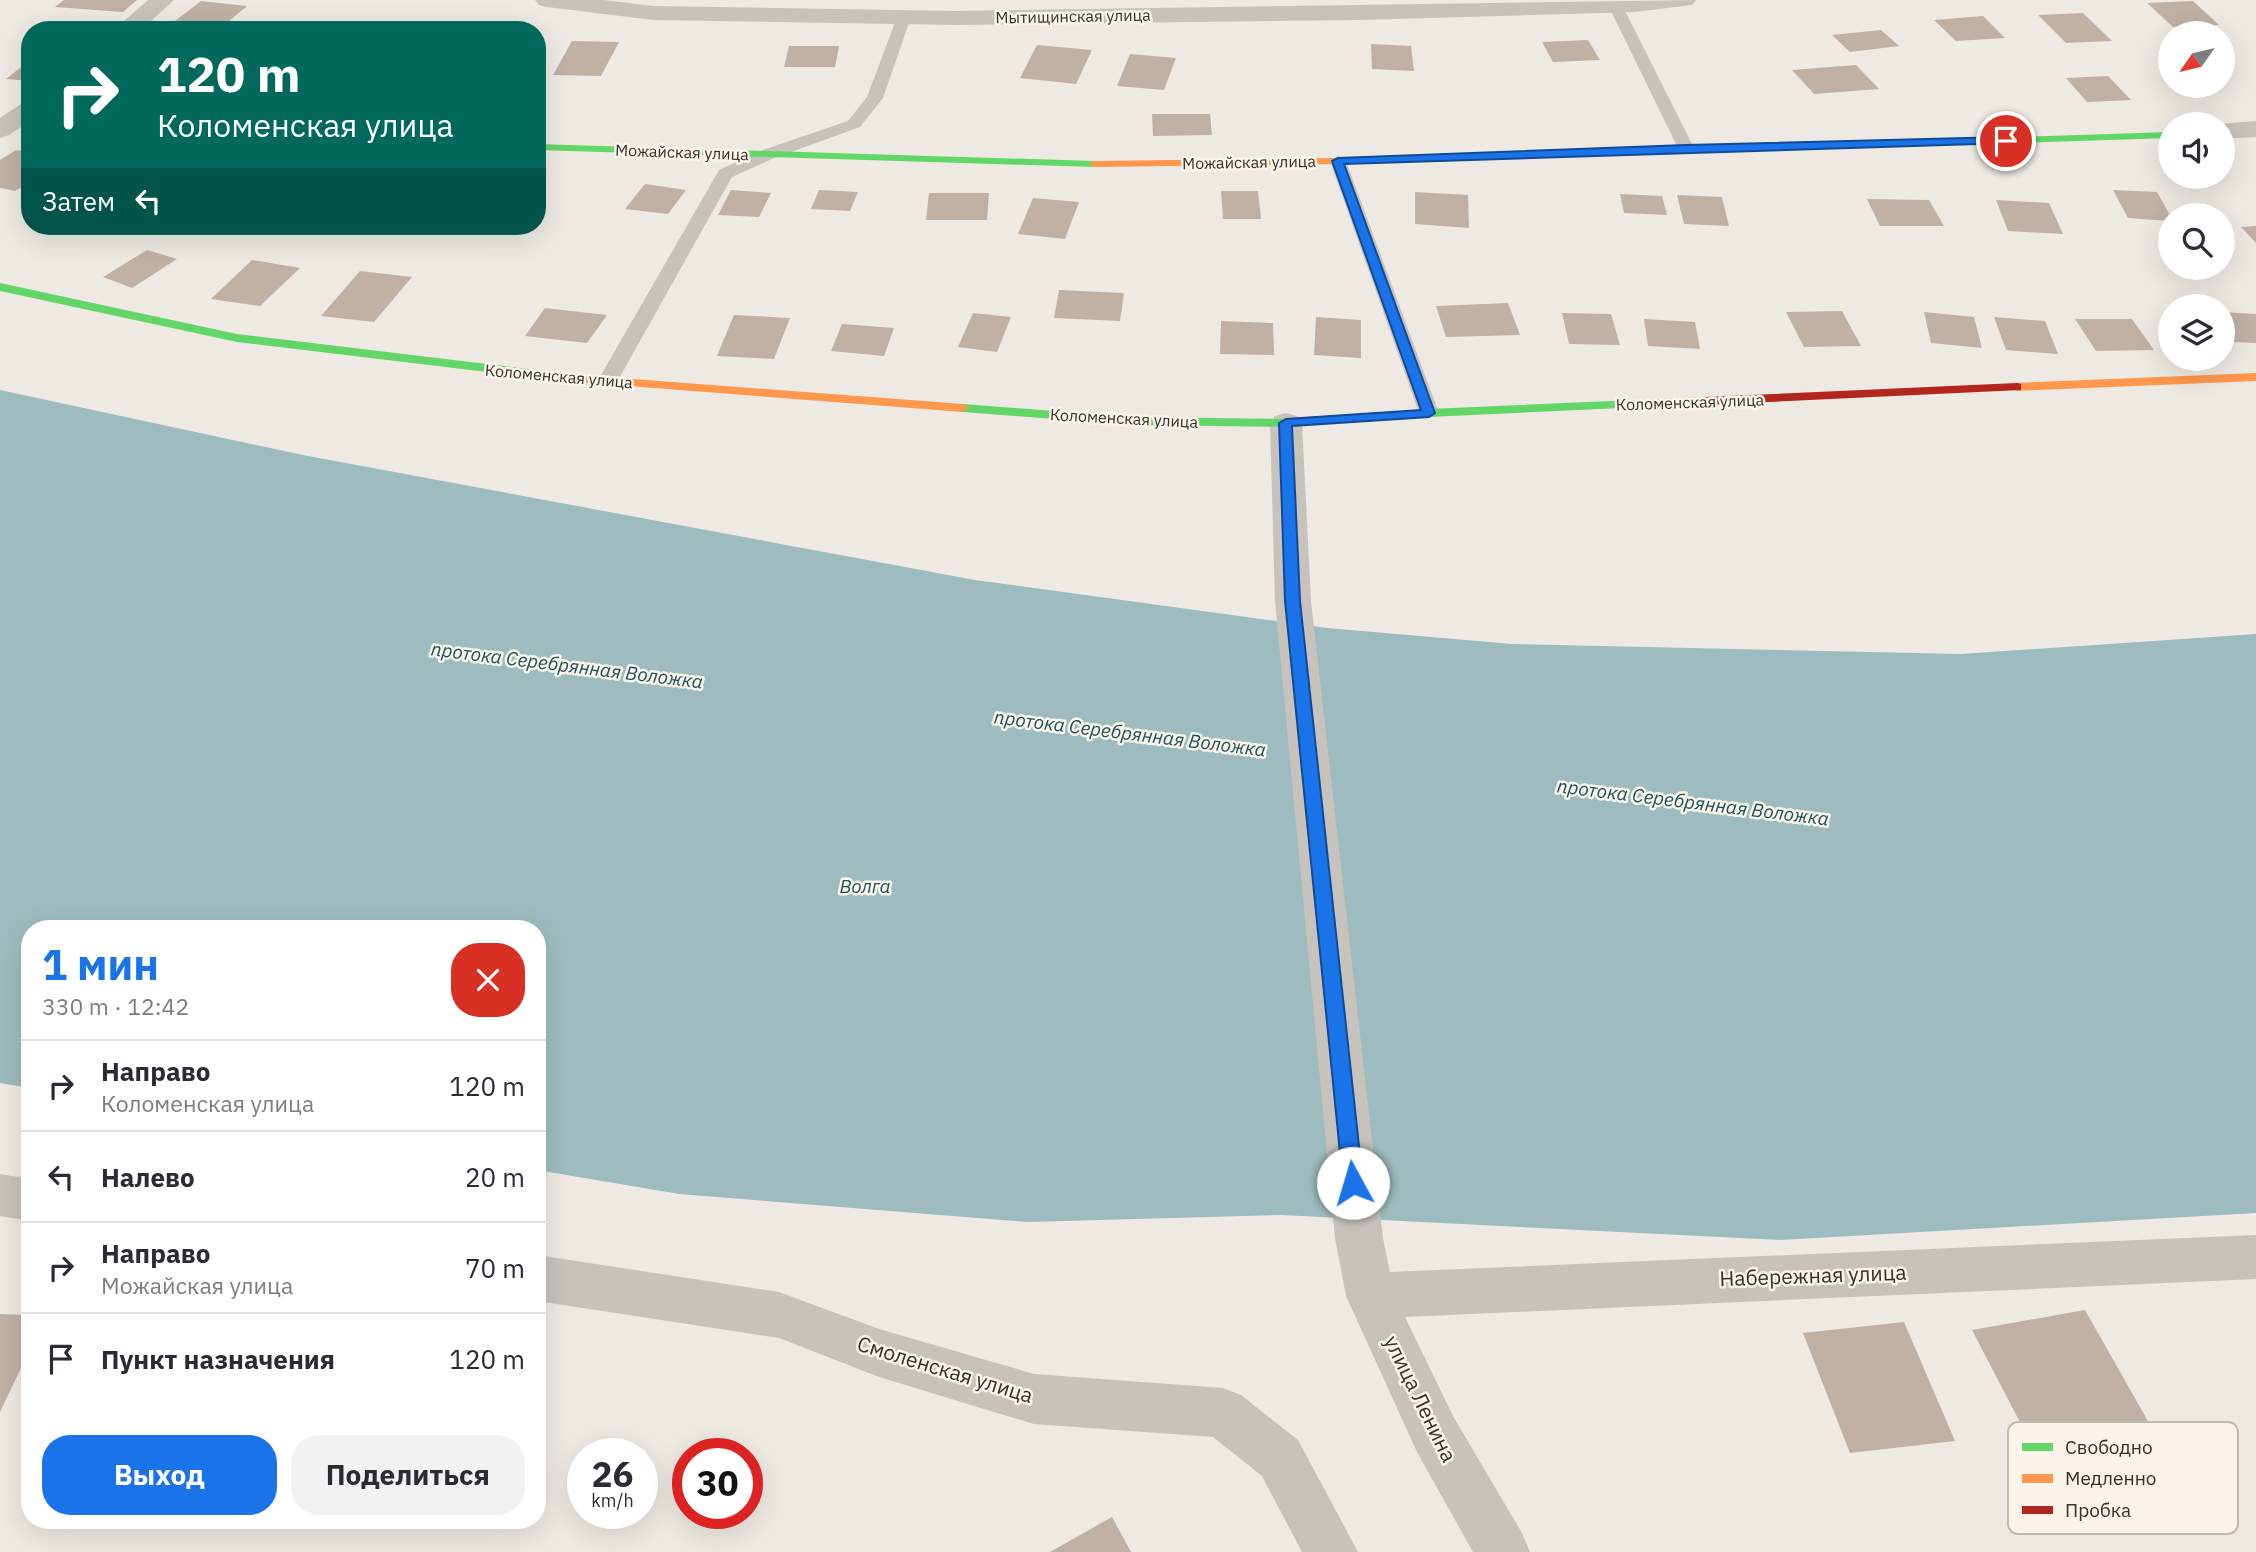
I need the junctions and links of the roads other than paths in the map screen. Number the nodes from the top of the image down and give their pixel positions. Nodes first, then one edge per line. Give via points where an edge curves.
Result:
1 (162, 0) edge
2 (547, 0) edge
3 (1684, 0) edge
4 (1615, 5) junction
5 (904, 17) junction
6 (137, 21) edge
7 (0, 107) edge
8 (21, 109) edge
9 (21, 116) edge
10 (2256, 129) edge
11 (0, 130) edge
12 (2235, 130) edge
13 (2158, 135) edge
14 (546, 147) edge
15 (1686, 148) junction
16 (766, 155) junction
17 (1338, 161) junction
18 (0, 287) edge
19 (2256, 377) edge
20 (607, 382) junction
21 (1429, 413) junction
22 (1286, 423) junction
23 (0, 1195) edge
24 (21, 1198) edge
25 (2256, 1257) edge
26 (546, 1279) edge
27 (1370, 1296) junction
28 (1331, 1552) edge
29 (1503, 1552) edge

1 - 6 street
2 - 5 street, Мытищинская улица via 653,13
3 - 4 street, Мытищинская улица
4 - 5 street, Мытищинская улица via 1360,13
4 - 15 lane
5 - 16 lane via 875,98 854,124
7 - 8 street
9 - 11 street
10 - 12 street
13 - 15 street, Можайская улица
14 - 16 street, Можайская улица
15 - 17 street, Можайская улица
16 - 17 street, Можайская улица via 1062,164
16 - 20 lane via 725,173
17 - 21 lane
18 - 20 street, Коломенская улица via 237,338
19 - 21 street, Коломенская улица
20 - 22 street, Коломенская улица via 1133,421
21 - 22 street, Коломенская улица
22 - 27 street, улица Ленина via 1293,601 1359,1238
23 - 24 street
25 - 27 street, Набережная улица
26 - 28 street, Смоленская улица via 779,1315 879,1353 1034,1399 1223,1413 1280,1458
27 - 29 street, улица Ленина via 1435,1434

